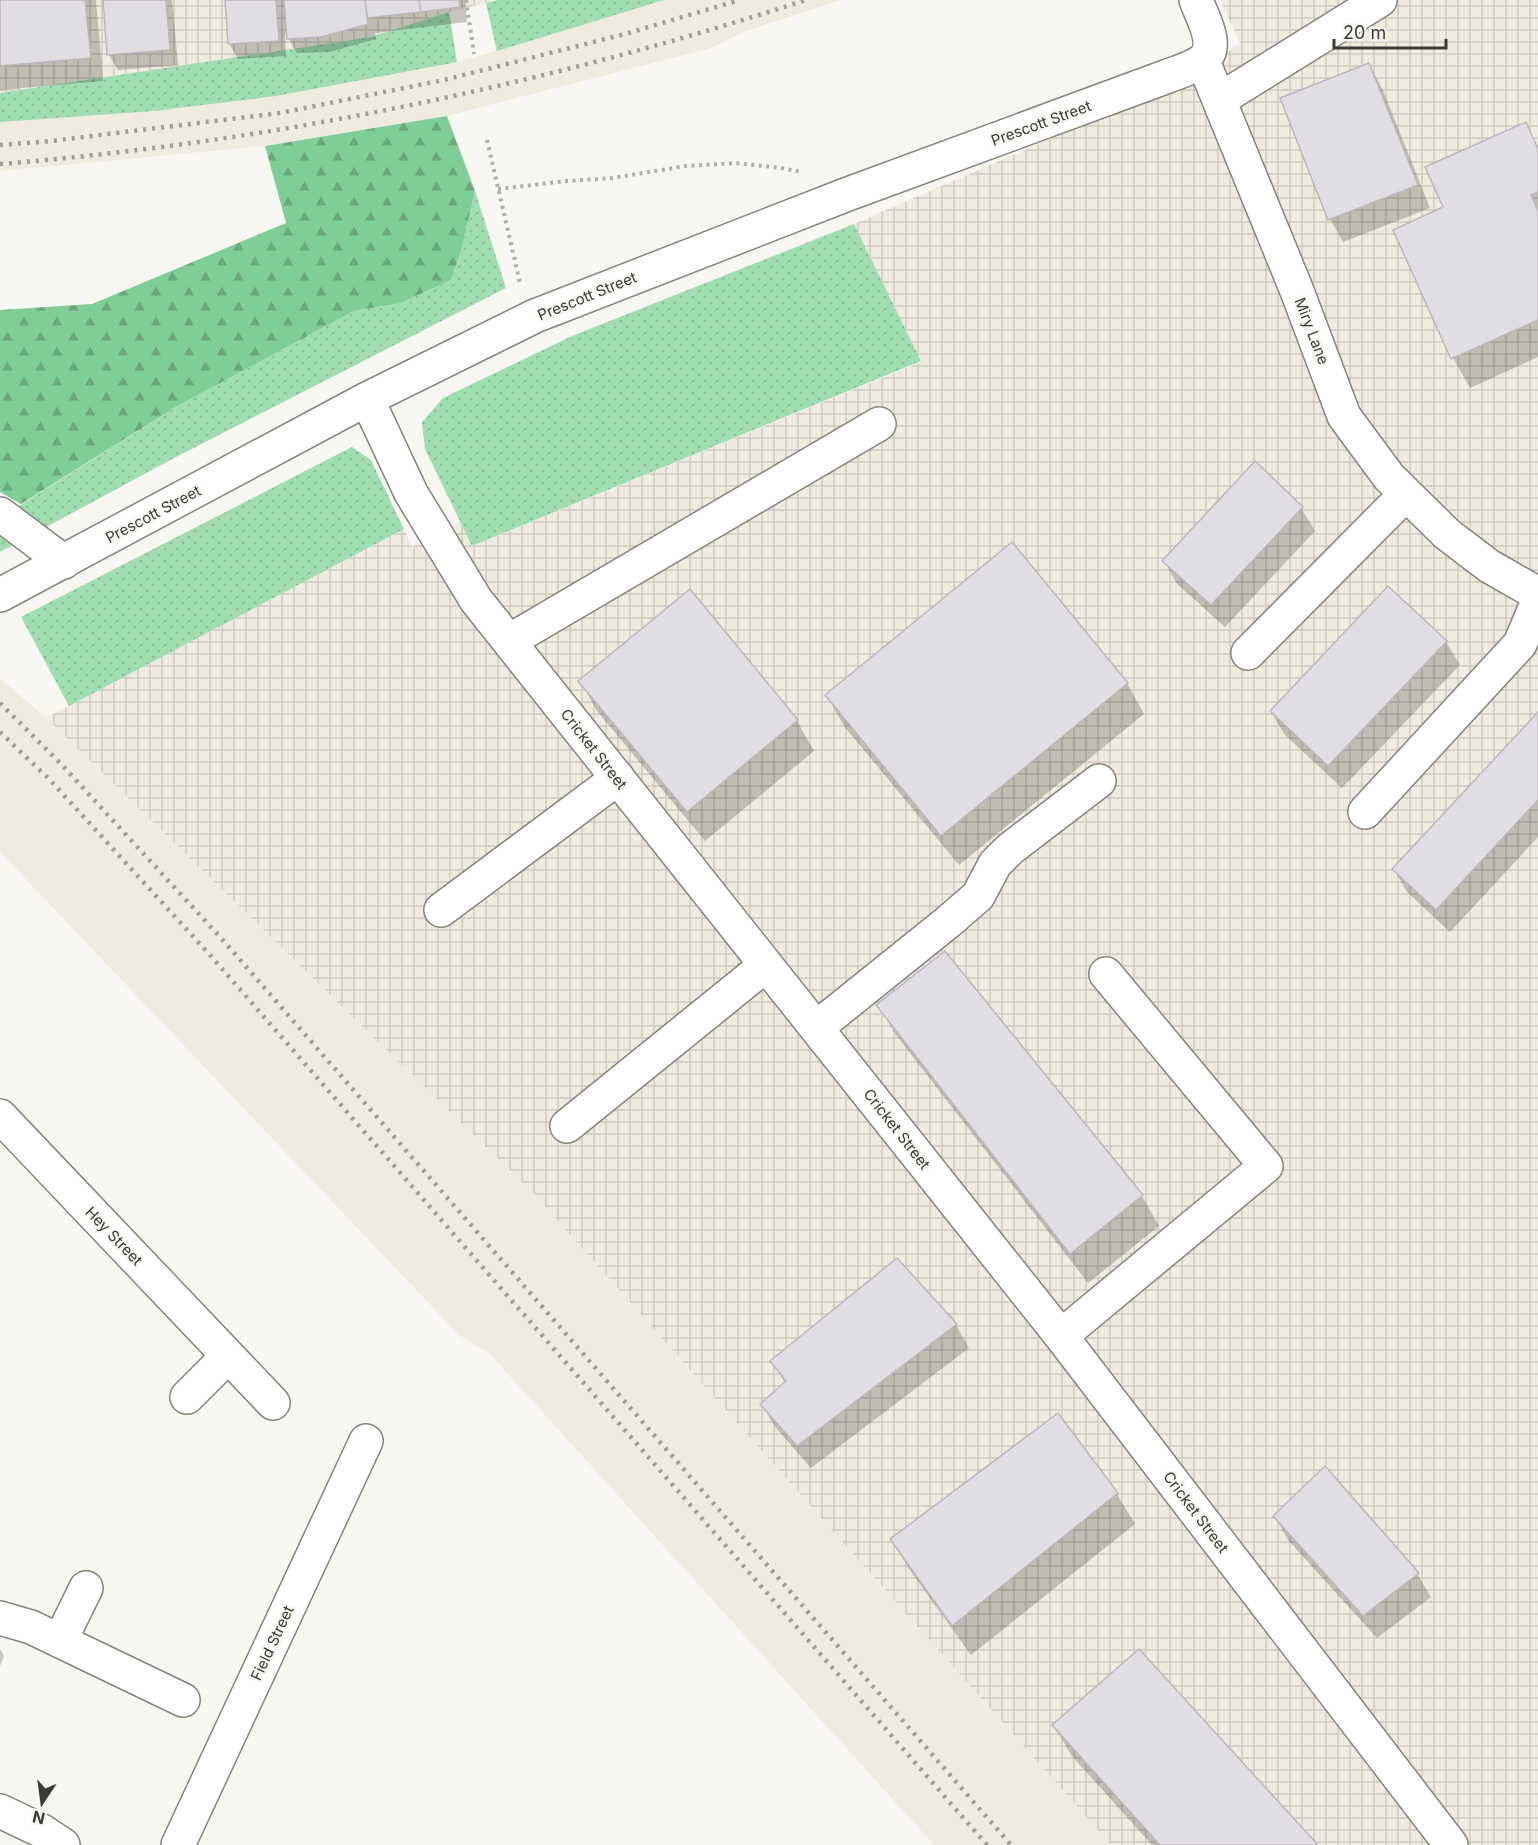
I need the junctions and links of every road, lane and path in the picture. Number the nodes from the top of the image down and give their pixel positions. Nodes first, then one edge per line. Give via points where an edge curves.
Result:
1 (466, 0) edge
2 (1196, 0) edge
3 (1380, 0) edge
4 (474, 54) dead end
5 (1203, 61) junction
6 (1219, 100) junction
7 (487, 140) dead end
8 (498, 189) junction
9 (848, 194) junction
10 (535, 316) junction
11 (367, 399) junction
12 (879, 424) dead end
13 (1406, 494) junction
14 (0, 514) edge
15 (64, 562) junction
16 (1538, 594) edge
17 (0, 595) edge
18 (1538, 601) edge
19 (509, 641) junction
20 (1248, 653) dead end
21 (618, 778) junction
22 (1100, 781) dead end
23 (1365, 812) dead end
24 (441, 910) dead end
25 (766, 965) junction
26 (1106, 974) dead end
27 (816, 1028) junction
28 (0, 1116) edge
29 (567, 1126) dead end
30 (1061, 1336) junction
31 (228, 1356) junction
32 (187, 1397) dead end
33 (273, 1403) dead end
34 (366, 1441) dead end
35 (86, 1588) dead end
36 (0, 1618) edge
37 (60, 1641) junction
38 (183, 1700) dead end
39 (0, 1811) edge
40 (63, 1845) edge
41 (178, 1845) edge
42 (1451, 1845) edge

1 - 4 path
2 - 5 street via 1211,41
3 - 6 street
5 - 6 street, Miry Lane
5 - 9 street, Prescott Street
6 - 13 street, Miry Lane via 1344,416
7 - 8 path
8 - 9 path via 612,178 686,165 736,163 814,174
8 - 10 path via 518,277
9 - 10 street, Prescott Street
10 - 11 street, Prescott Street
11 - 15 street, Prescott Street
11 - 19 street, Cricket Street via 411,493 476,600
12 - 19 street
13 - 16 street, Miry Lane via 1447,534 1489,566
13 - 20 street
14 - 15 street
15 - 17 street, Prescott Street
18 - 23 street via 1520,644
19 - 21 street, Cricket Street
21 - 24 street
21 - 25 street, Cricket Street
22 - 27 street via 1010,849 995,864 978,896
25 - 27 street, Cricket Street
25 - 29 street
26 - 30 street via 1266,1166
27 - 30 street, Cricket Street
28 - 31 street, Hey Street
30 - 42 street, Cricket Street
31 - 32 street
31 - 33 street, Hey Street
34 - 41 street, Field Street
35 - 37 street
36 - 37 street
37 - 38 street
39 - 40 street

